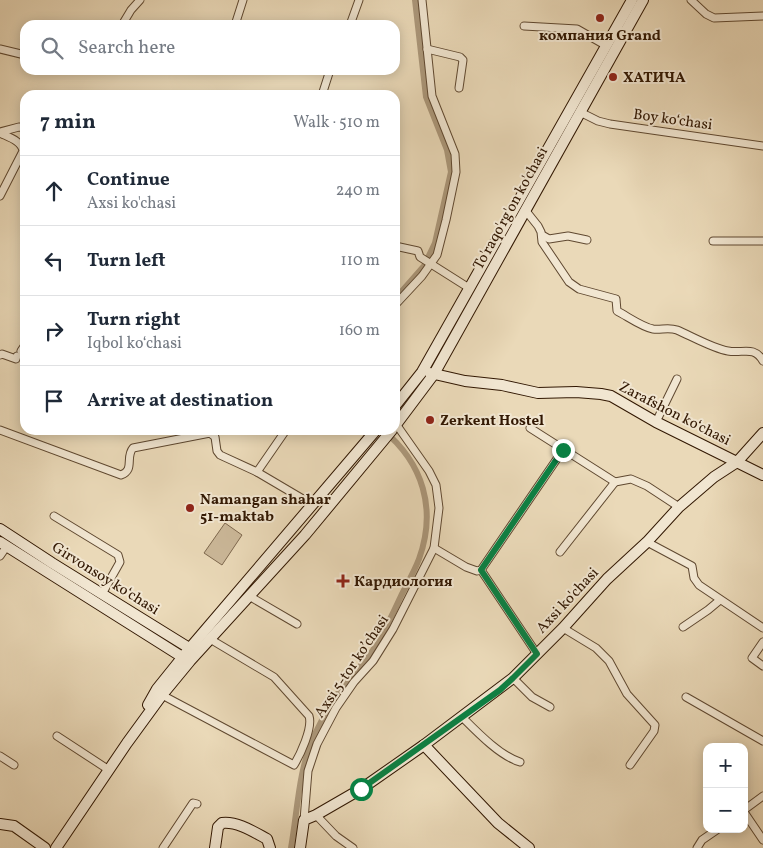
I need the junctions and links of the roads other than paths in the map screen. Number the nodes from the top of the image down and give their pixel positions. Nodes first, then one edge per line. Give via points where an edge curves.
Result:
1 (140, 0) edge
2 (243, 0) edge
3 (359, 0) edge
4 (422, 0) edge
5 (632, 0) edge
6 (644, 0) edge
7 (691, 0) edge
8 (763, 16) edge
9 (125, 20) edge
10 (237, 20) edge
11 (352, 20) edge
12 (524, 26) dead end
13 (605, 46) junction
14 (0, 49) edge
15 (428, 49) junction
16 (20, 54) edge
17 (328, 75) edge
18 (459, 88) dead end
19 (324, 90) edge
20 (580, 112) junction
21 (20, 127) edge
22 (0, 132) edge
23 (20, 143) edge
24 (763, 146) edge
25 (20, 157) edge
26 (0, 196) edge
27 (526, 211) junction
28 (542, 235) junction
29 (587, 240) dead end
30 (713, 240) dead end
31 (763, 241) edge
32 (400, 247) edge
33 (428, 263) junction
34 (469, 288) junction
35 (400, 299) edge
36 (20, 352) edge
37 (0, 355) edge
38 (762, 355) edge
39 (422, 372) junction
40 (434, 374) junction
41 (677, 379) dead end
42 (400, 400) edge
43 (400, 419) edge
44 (656, 422) junction
45 (530, 428) dead end
46 (0, 430) edge
47 (400, 433) edge
48 (763, 433) edge
49 (187, 435) edge
50 (214, 435) edge
51 (282, 435) edge
52 (372, 435) edge
53 (388, 435) edge
54 (563, 450) junction
55 (737, 462) junction
56 (256, 472) junction
57 (763, 475) edge
58 (615, 482) junction
59 (313, 506) junction
60 (679, 507) junction
61 (54, 516) dead end
62 (0, 529) edge
63 (647, 542) junction
64 (3, 544) edge
65 (434, 548) junction
66 (560, 552) dead end
67 (0, 556) edge
68 (481, 570) junction
69 (102, 594) junction
70 (249, 596) junction
71 (720, 600) junction
72 (297, 624) dead end
73 (683, 627) dead end
74 (563, 628) junction
75 (763, 628) edge
76 (210, 639) junction
77 (763, 642) edge
78 (194, 650) junction
79 (537, 654) junction
80 (186, 659) junction
81 (763, 666) edge
82 (513, 678) junction
83 (162, 695) junction
84 (686, 697) dead end
85 (550, 706) dead end
86 (462, 718) junction
87 (57, 736) dead end
88 (763, 741) edge
89 (127, 743) junction
90 (424, 745) junction
91 (0, 756) edge
92 (520, 762) dead end
93 (14, 765) dead end
94 (630, 765) dead end
95 (109, 770) junction
96 (763, 796) edge
97 (197, 804) dead end
98 (748, 808) edge
99 (316, 815) junction
100 (748, 817) edge
101 (304, 820) junction
102 (0, 824) edge
103 (712, 833) edge
104 (763, 840) edge
105 (44, 848) edge
106 (56, 848) edge
107 (163, 848) edge
108 (215, 848) edge
109 (270, 848) edge
110 (300, 848) edge
111 (353, 848) edge
112 (529, 848) edge
113 (697, 848) edge

1 - 9 street
2 - 10 street
3 - 11 street
4 - 15 street
5 - 13 main road, To'raqo'rg'on ko'chasi
6 - 20 main road, To'raqo'rg'on ko'chasi
7 - 8 street via 714,18
12 - 13 street via 577,28
13 - 34 main road, To'raqo'rg'on ko'chasi
14 - 16 street
15 - 18 street via 463,60
15 - 33 street via 434,103 456,161 454,186 442,237 437,255
17 - 19 street
20 - 24 street, Boy koʻchasi via 610,124
20 - 27 main road, To'raqo'rg'on ko'chasi
21 - 22 street
22 - 23 street
25 - 26 street
27 - 28 street
27 - 40 main road, To'raqo'rg'on ko'chasi
28 - 29 street via 549,240 568,236
28 - 38 street via 542,242 569,282 579,289 616,300 617,310 642,325 652,329 677,330 726,351 750,351
30 - 31 street
32 - 33 street via 418,252
33 - 34 street
33 - 35 street
34 - 39 main road, To'raqo'rg'on ko'chasi
36 - 37 street via 16,358
39 - 40 main road, Zarafshon koʻchasi
39 - 42 main road, To'raqo'rg'on ko'chasi
40 - 43 main road, To'raqo'rg'on ko'chasi
40 - 44 main road, Zarafshon koʻchasi via 538,393 576,392 611,396
41 - 44 street
44 - 55 main road, Zarafshon koʻchasi
45 - 54 street
46 - 49 street via 121,475 129,469 129,453 133,448
47 - 65 street, Аxsi 5-tor koʼchasi via 436,485 439,508
48 - 55 main road, Axsi ko'chasi
50 - 56 street via 220,455
51 - 56 street
52 - 59 main road
53 - 70 main road, To'raqo'rg'on ko'chasi via 305,535
54 - 58 street
54 - 68 street
55 - 57 main road, Zarafshon koʻchasi
55 - 60 main road, Axsi ko'chasi
56 - 59 street
58 - 60 street via 631,479
58 - 66 street
59 - 78 main road
60 - 63 main road, Axsi ko'chasi
61 - 69 street via 118,555 120,562
62 - 69 main road, Girvonsoy koʻchasi
63 - 71 street via 692,566 696,582
63 - 74 main road, Axsi ko'chasi via 607,579
64 - 67 street
64 - 80 main road, Girvonsoy koʻchasi
65 - 68 street via 466,567
65 - 101 street, Аxsi 5-tor koʼchasi via 393,629 373,661 336,708 317,744 308,771
68 - 79 street
69 - 78 main road, Girvonsoy koʻchasi
70 - 72 street
70 - 76 main road, To'raqo'rg'on ko'chasi
71 - 73 street
71 - 75 street
74 - 79 main road, Axsi ko'chasi
74 - 94 street via 596,648 609,661 627,694 655,725
76 - 78 main road, To'raqo'rg'on ko'chasi
76 - 83 street via 274,676 309,716 309,730 294,766
77 - 81 street via 752,658
78 - 80 main road
79 - 82 main road, Axsi ko'chasi
80 - 83 main road
80 - 89 main road via 157,689
82 - 85 street via 532,697
82 - 86 main road, Axsi ko'chasi
83 - 89 main road
84 - 88 street
86 - 90 main road, Axsi ko'chasi
86 - 92 street via 480,735
87 - 95 street
89 - 95 main road
90 - 99 main road, Axsi ko'chasi via 361,789
90 - 112 main road via 498,823
91 - 93 street
95 - 106 main road
96 - 98 street
97 - 107 street via 193,804
99 - 101 main road, Axsi ko'chasi
99 - 111 street
100 - 104 street
101 - 110 main road
102 - 105 main road via 14,826
103 - 113 street
108 - 109 main road via 218,827 226,822 267,839

